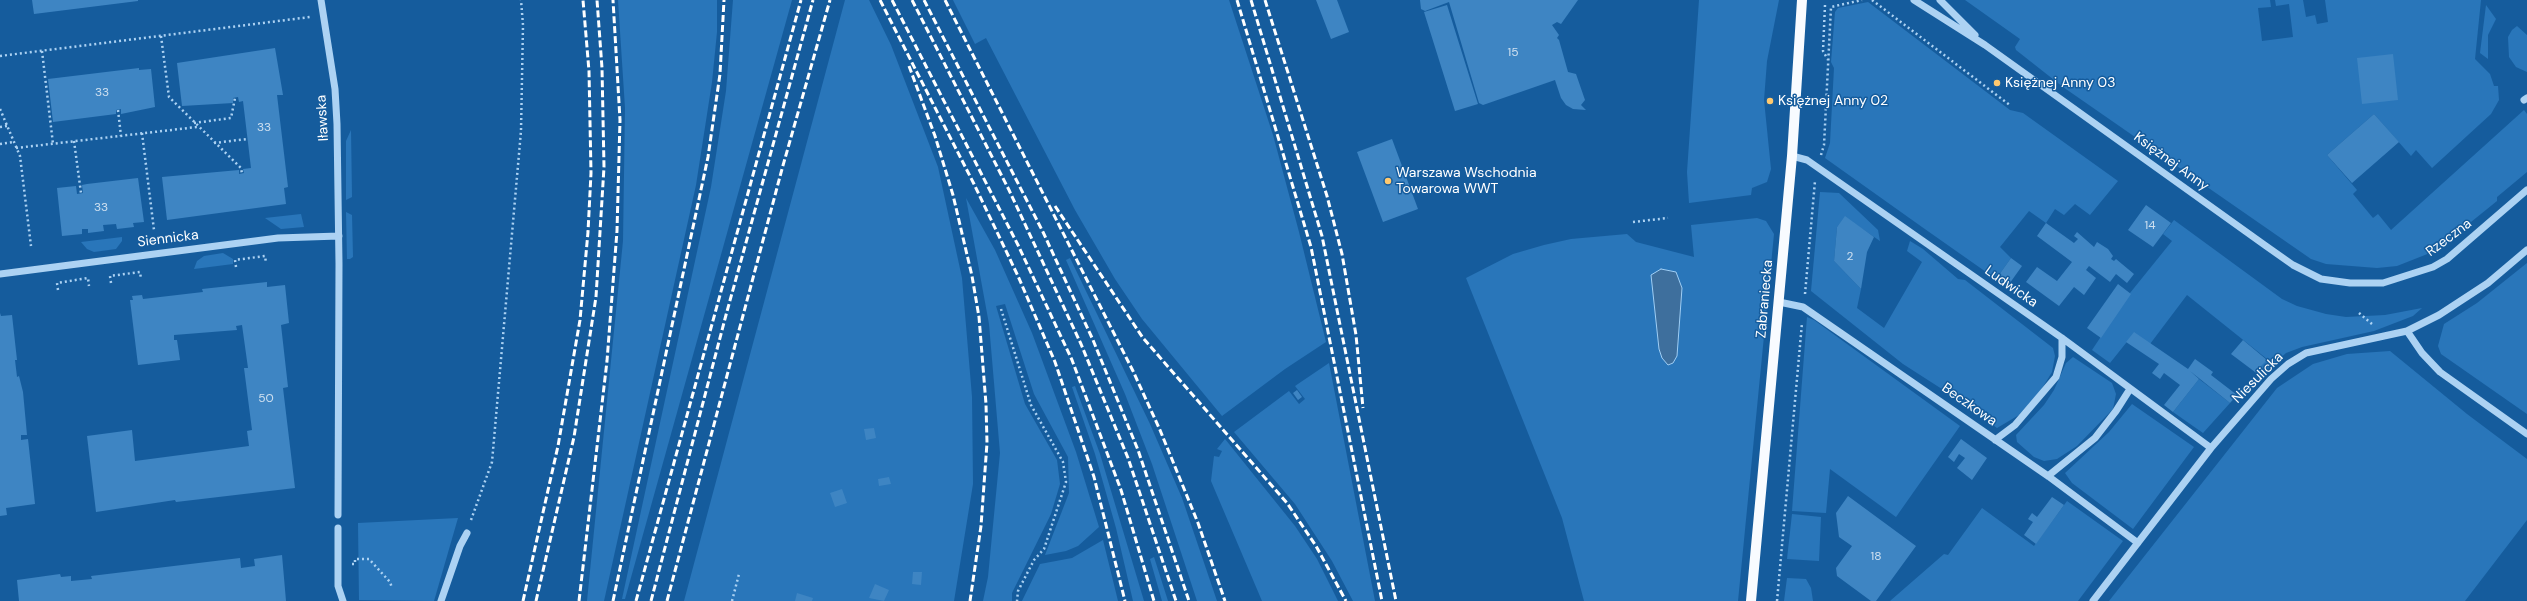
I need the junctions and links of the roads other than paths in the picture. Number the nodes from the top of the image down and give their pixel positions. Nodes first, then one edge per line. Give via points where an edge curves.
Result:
1 (321, 0) edge
2 (1802, 0) edge
3 (1914, 0) edge
4 (1940, 0) edge
5 (1985, 45) junction
6 (1792, 156) junction
7 (2527, 190) edge
8 (339, 236) junction
9 (2527, 250) edge
10 (0, 274) edge
11 (2350, 282) joint
12 (1779, 302) junction
13 (2407, 331) junction
14 (2062, 338) junction
15 (2130, 389) junction
16 (2527, 434) edge
17 (1995, 440) junction
18 (2211, 448) junction
19 (2048, 476) junction
20 (338, 516) dead end
21 (338, 528) dead end
22 (467, 533) road end
23 (2138, 543) junction
24 (343, 601) edge
25 (441, 601) edge
26 (1751, 601) edge
27 (2093, 601) edge

1 - 8 street, Iławska via 335,89
2 - 6 main road, Zabraniecka
3 - 5 street, Księżnej Anny
4 - 5 street, Księżnej Anny
5 - 11 street, Księżnej Anny via 2293,265 2321,279
6 - 12 main road, Zabraniecka
6 - 14 street, Ludwicka via 1807,160
7 - 11 street, Rzeczna via 2447,259 2433,268 2383,283
8 - 10 street, Siennicka via 278,238
8 - 20 street, Iławska
9 - 13 street, Niesulicka via 2457,305
12 - 17 street, Beczkowa via 1804,306
12 - 26 main road, Zabraniecka
13 - 16 street via 2422,354 2440,372
13 - 18 street, Niesulicka via 2306,353 2271,379
14 - 15 street, Ludwicka
14 - 17 street via 2062,357 2056,377 2015,425
15 - 18 street, Ludwicka
15 - 19 street via 2095,438
17 - 19 street, Beczkowa
18 - 23 street, Niesulicka
19 - 23 street, Beczkowa
21 - 24 street via 338,586
22 - 25 street
23 - 27 street, Niesulicka

